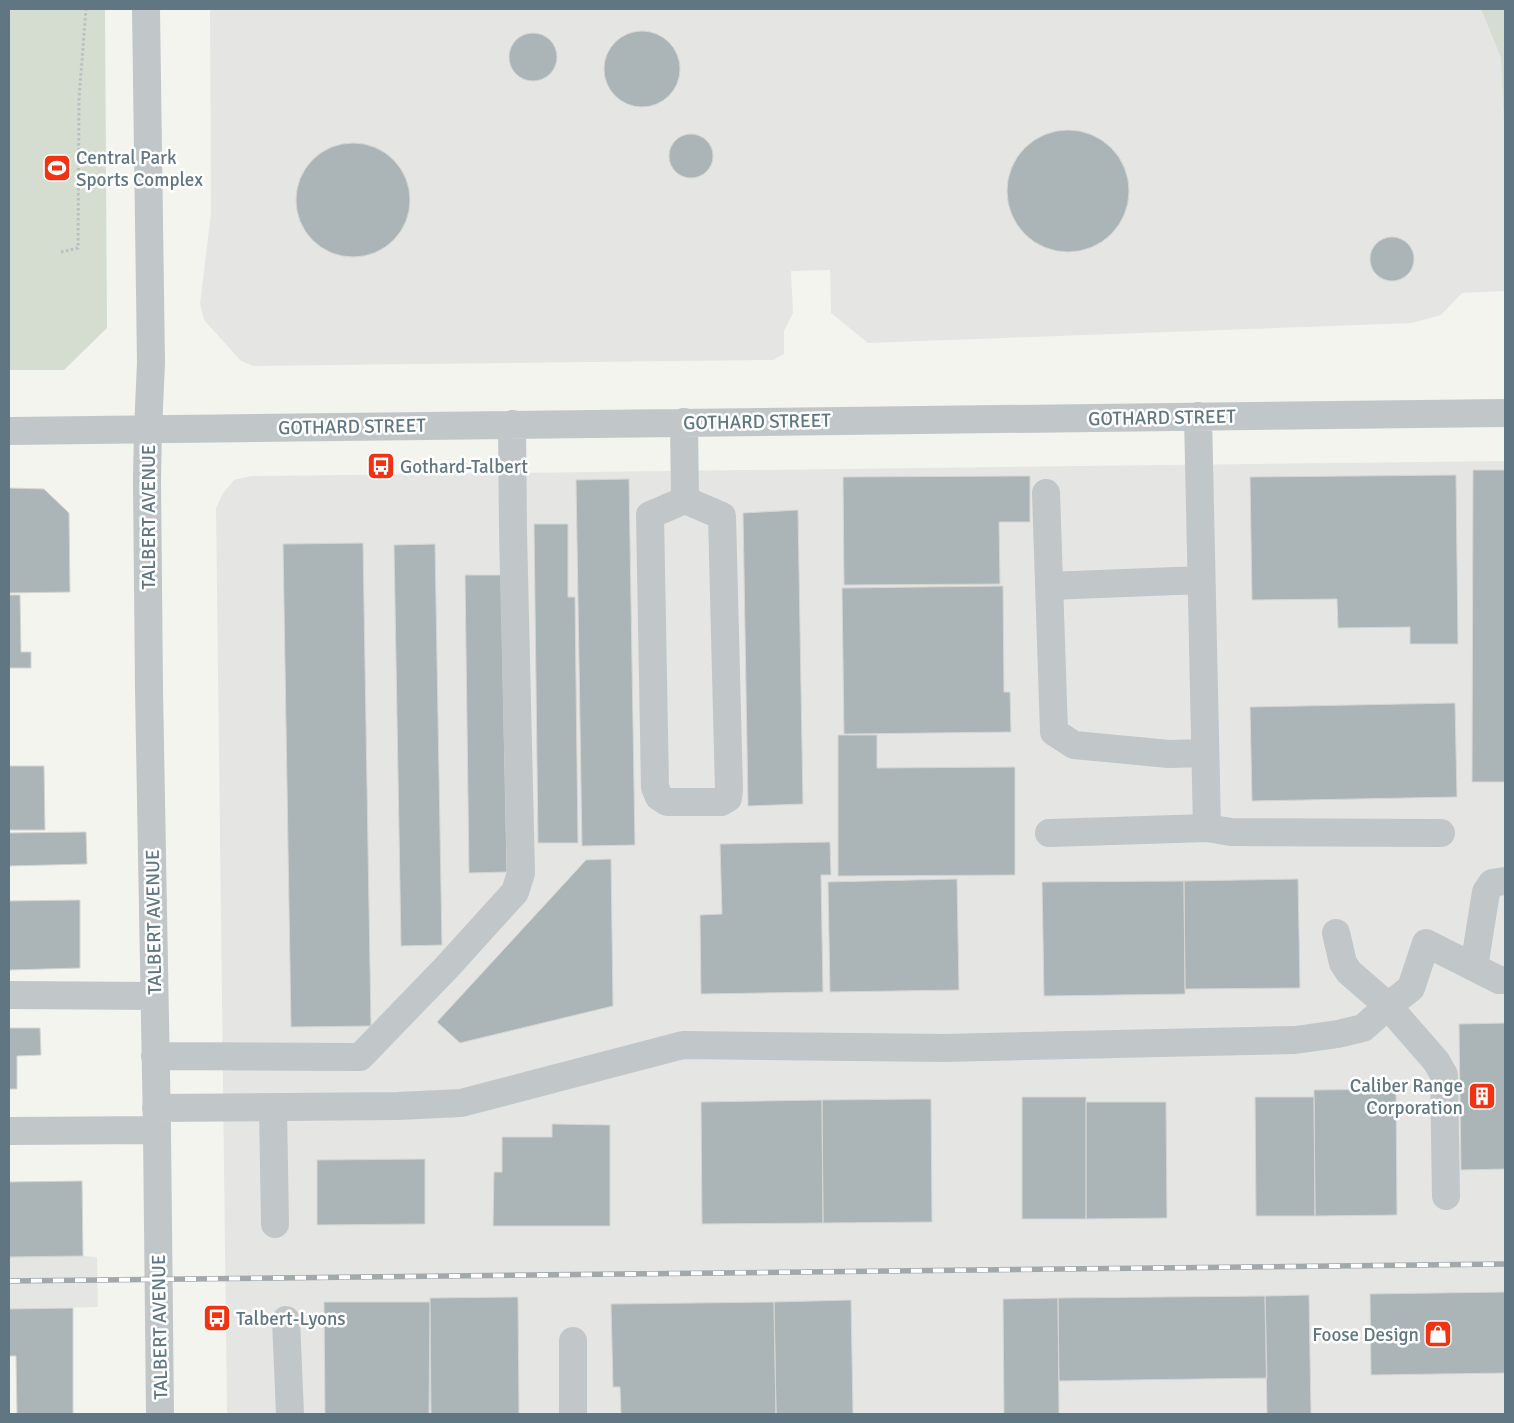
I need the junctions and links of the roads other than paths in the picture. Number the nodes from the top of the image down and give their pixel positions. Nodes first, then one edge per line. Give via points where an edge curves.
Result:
1 (146, 9) edge
2 (1505, 413) edge
3 (1198, 416) junction
4 (684, 422) junction
5 (512, 424) junction
6 (148, 429) junction
7 (9, 431) edge
8 (1046, 493) dead end
9 (684, 500) junction
10 (1201, 580) junction
11 (1049, 586) junction
12 (1205, 753) junction
13 (1207, 828) junction
14 (1049, 833) dead end
15 (1441, 833) dead end
16 (1505, 881) edge
17 (1336, 933) dead end
18 (1474, 967) junction
19 (1505, 980) edge
20 (9, 996) edge
21 (154, 996) junction
22 (1388, 1006) junction
23 (155, 1056) junction
24 (273, 1108) junction
25 (157, 1119) junction
26 (9, 1131) edge
27 (1446, 1196) dead end
28 (274, 1224) dead end
29 (286, 1320) dead end
30 (573, 1341) dead end
31 (160, 1414) edge
32 (290, 1414) edge
33 (574, 1414) edge

1 - 6 street, TALBERT AVENUE via 151,363
2 - 3 street, GOTHARD STREET
3 - 4 street, GOTHARD STREET
3 - 10 street
4 - 5 street, GOTHARD STREET
4 - 9 street
5 - 6 street, GOTHARD STREET
5 - 23 street via 521,873 515,892 360,1057
6 - 7 street, GOTHARD STREET
6 - 21 street, TALBERT AVENUE
8 - 11 street
9 - 9 street via 722,516 729,790 728,798 721,802 667,802 659,797 655,787 650,515
10 - 11 street
10 - 12 street
11 - 12 street via 1054,732 1074,745 1169,754
12 - 13 street
13 - 14 street
13 - 15 street via 1231,832
16 - 18 street via 1492,883 1486,892
17 - 22 street via 1343,962 1349,972
18 - 19 street
18 - 22 street via 1426,943 1411,988
20 - 21 street
21 - 23 street, TALBERT AVENUE
22 - 24 street via 1363,1028 1295,1040 944,1048 683,1045 461,1103
22 - 27 street via 1444,1074
23 - 25 street, TALBERT AVENUE
24 - 25 street
24 - 28 street
25 - 26 street
25 - 31 street, TALBERT AVENUE
29 - 32 street
30 - 33 street

